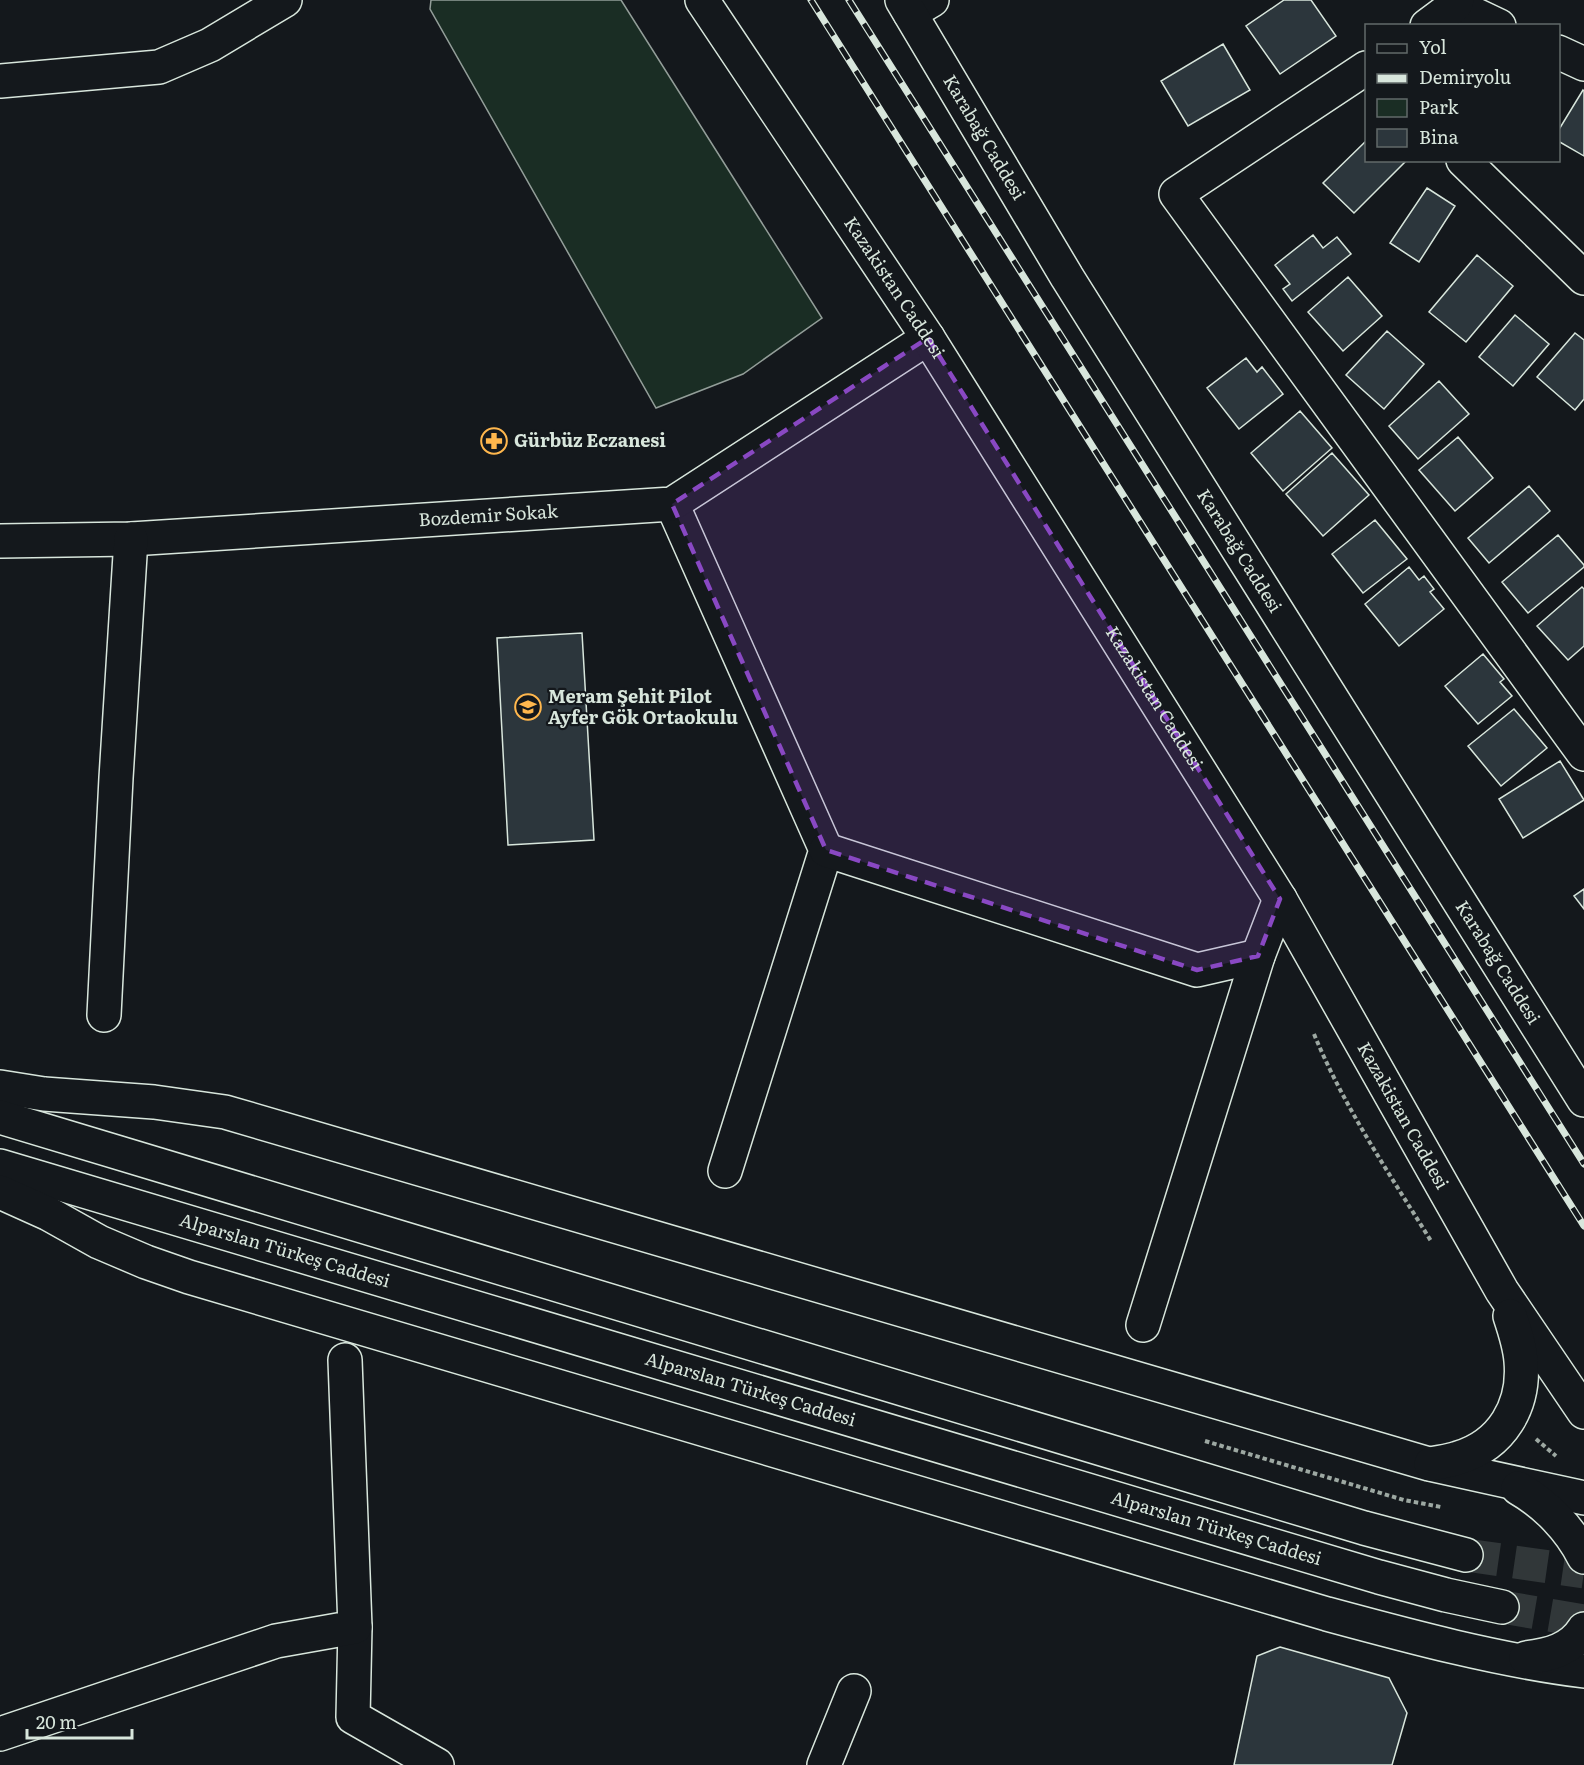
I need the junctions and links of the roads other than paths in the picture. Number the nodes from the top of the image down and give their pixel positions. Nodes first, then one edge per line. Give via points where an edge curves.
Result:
1 (285, 0) edge
2 (702, 0) edge
3 (1456, 3) edge
4 (915, 4) edge
5 (1430, 24) edge
6 (1495, 24) edge
7 (1560, 53) edge
8 (1584, 64) edge
9 (1365, 69) edge
10 (0, 81) edge
11 (1465, 162) edge
12 (1584, 278) edge
13 (928, 338) junction
14 (672, 504) junction
15 (131, 539) junction
16 (0, 541) edge
17 (1584, 754) edge
18 (826, 850) junction
19 (1280, 899) junction
20 (1258, 956) junction
21 (104, 1015) dead end
22 (0, 1087) edge
23 (1584, 1100) edge
24 (0, 1117) edge
25 (0, 1166) edge
26 (725, 1171) dead end
27 (0, 1192) edge
28 (1502, 1292) junction
29 (1143, 1325) dead end
30 (345, 1360) dead end
31 (1584, 1412) edge
32 (1429, 1464) junction
33 (1511, 1483) junction
34 (1584, 1498) edge
35 (1466, 1555) tunnel mouth
36 (1584, 1557) edge
37 (1502, 1607) tunnel mouth
38 (355, 1627) junction
39 (1584, 1629) edge
40 (1512, 1659) junction
41 (1584, 1671) edge
42 (854, 1691) dead end
43 (0, 1734) edge
44 (437, 1765) edge
45 (824, 1765) edge

1 - 10 main road via 210,45 159,67
2 - 13 main road, Kazakistan Caddesi
3 - 5 main road
3 - 6 main road
4 - 23 main road, Karabağ Caddesi via 1067,277
7 - 8 main road
9 - 17 main road via 1176,194
11 - 12 main road
13 - 14 main road, Bozdemir Sokak
13 - 19 main road, Kazakistan Caddesi
14 - 15 main road, Bozdemir Sokak
14 - 18 main road
15 - 16 main road, Bozdemir Sokak
15 - 21 main road
18 - 20 main road via 1197,970
18 - 26 main road
19 - 20 main road
19 - 28 main road, Kazakistan Caddesi
20 - 29 main road
22 - 32 main road via 182,1105 241,1116
24 - 35 main road via 1364,1528
25 - 37 main road, Alparslan Türkeş Caddesi via 1379,1577
27 - 40 main road via 99,1242 189,1277 1327,1614
28 - 31 main road, Kazakistan Caddesi
28 - 32 main road via 1521,1361 1521,1387 1513,1413 1498,1435 1480,1449
30 - 38 main road
32 - 33 main road
33 - 34 main road
33 - 36 main road via 1556,1518
38 - 43 main road via 276,1641
38 - 44 main road via 353,1717
39 - 40 main road via 1563,1650
40 - 41 main road
42 - 45 main road

